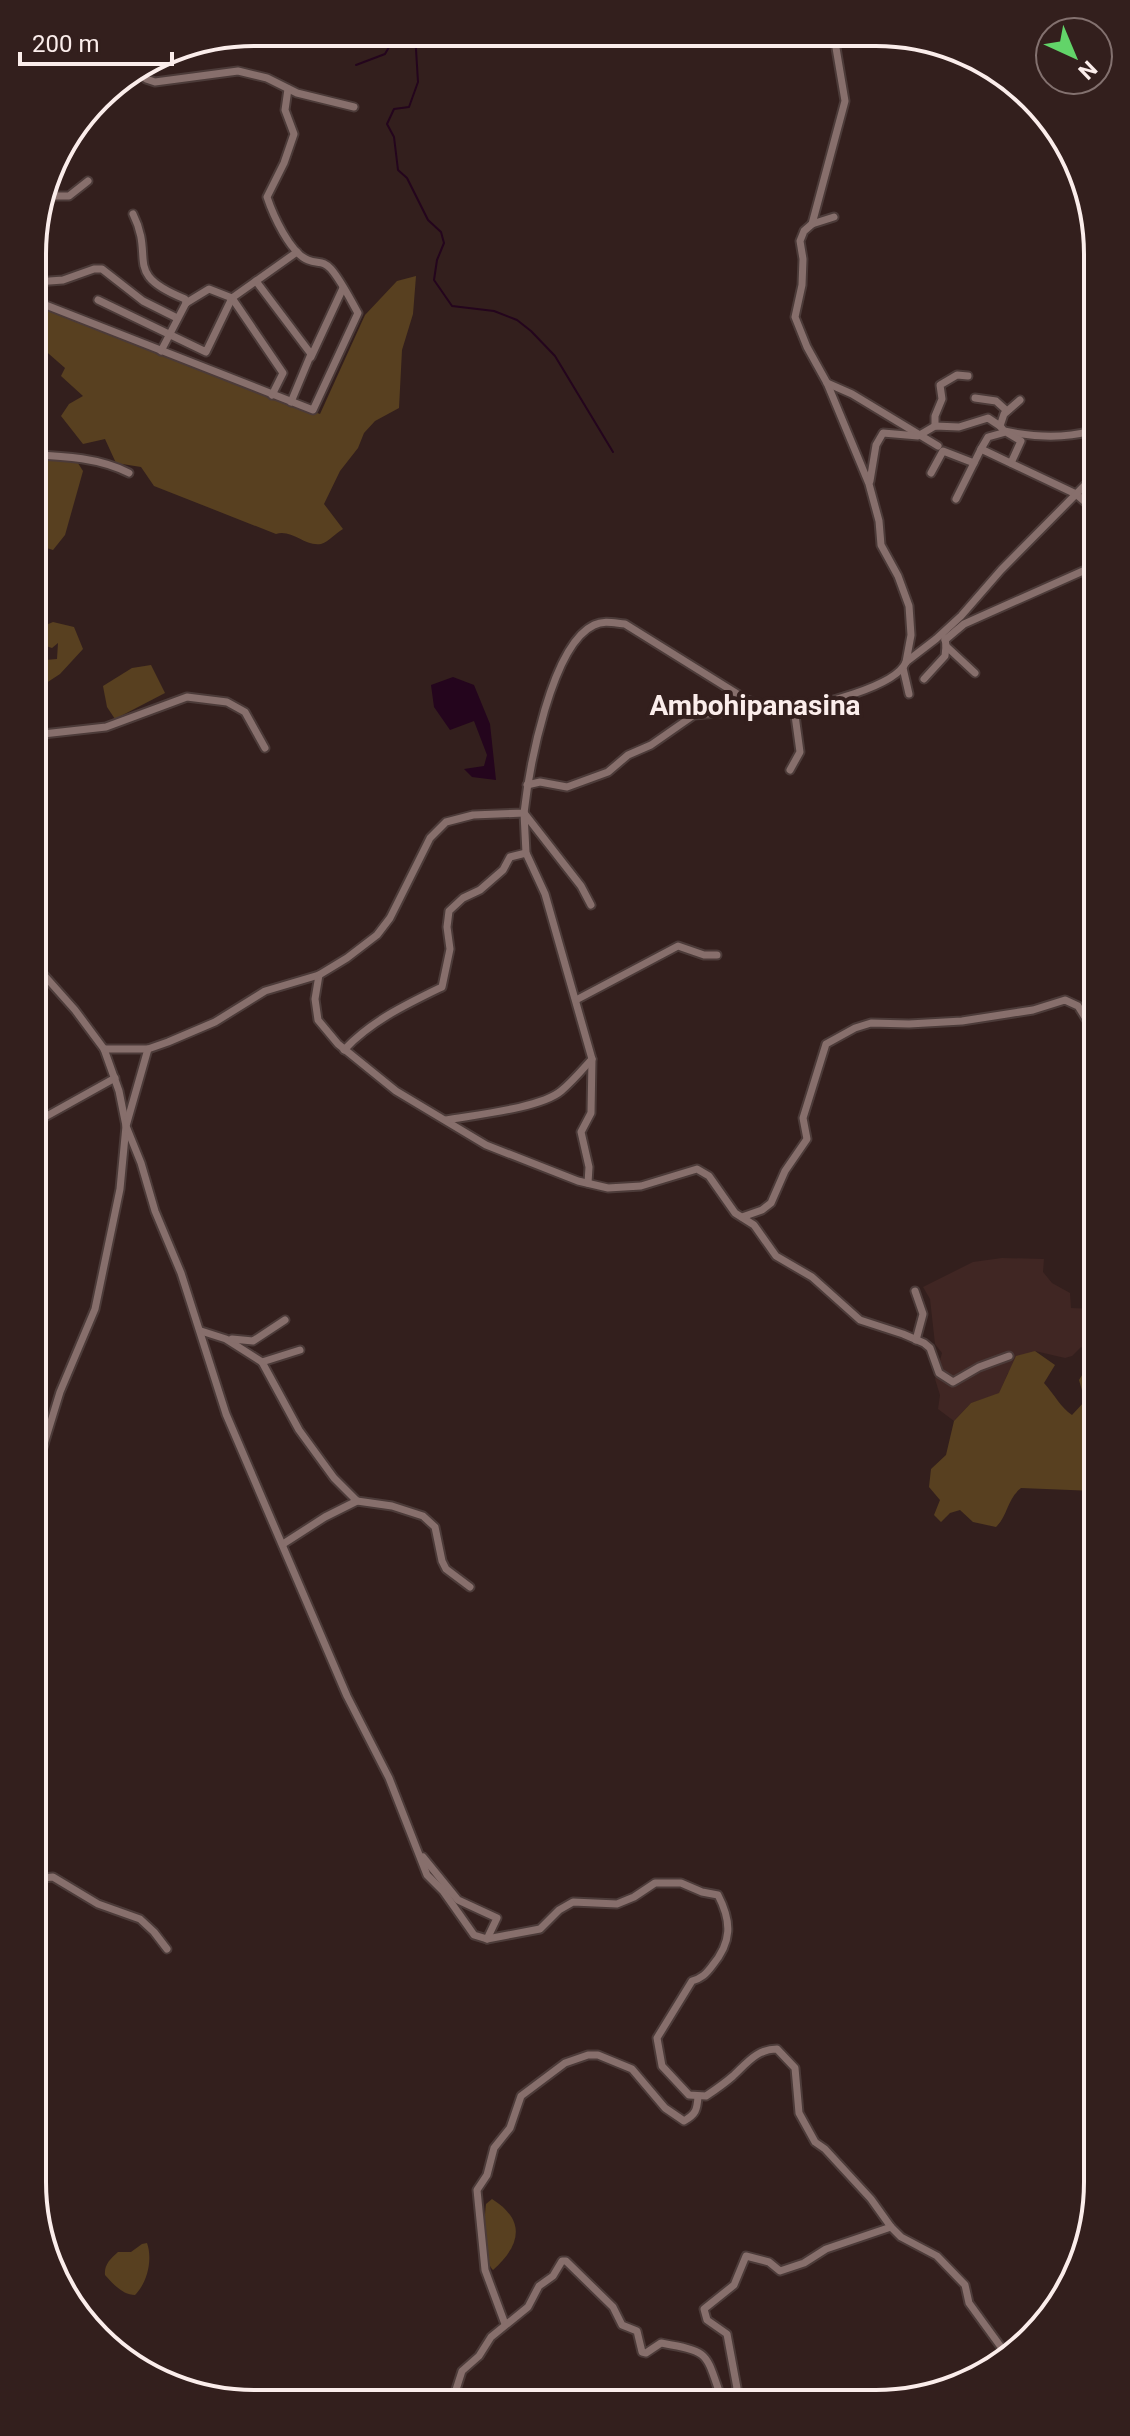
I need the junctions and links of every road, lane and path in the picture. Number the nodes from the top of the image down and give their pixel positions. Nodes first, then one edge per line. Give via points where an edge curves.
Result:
1 (836, 46) edge
2 (145, 77) edge
3 (288, 89) junction
4 (354, 107) dead end
5 (88, 181) dead end
6 (54, 196) edge
7 (133, 214) dead end
8 (834, 217) dead end
9 (812, 224) junction
10 (297, 252) junction
11 (46, 281) edge
12 (256, 281) junction
13 (343, 288) junction
14 (232, 298) junction
15 (98, 300) dead end
16 (186, 303) junction
17 (46, 305) edge
18 (177, 318) junction
19 (171, 335) junction
20 (161, 351) junction
21 (311, 357) junction
22 (968, 376) dead end
23 (827, 383) junction
24 (272, 395) junction
25 (975, 398) dead end
26 (1020, 400) dead end
27 (291, 402) junction
28 (1007, 411) junction
29 (935, 426) junction
30 (1003, 429) junction
31 (1084, 433) edge
32 (918, 436) junction
33 (938, 446) dead end
34 (981, 449) junction
35 (46, 455) edge
36 (974, 463) junction
37 (1011, 463) junction
38 (129, 473) dead end
39 (931, 473) dead end
40 (869, 484) junction
41 (1084, 486) edge
42 (1076, 494) junction
43 (956, 499) dead end
44 (1084, 501) edge
45 (1084, 571) edge
46 (945, 639) junction
47 (904, 665) junction
48 (975, 673) dead end
49 (924, 679) dead end
50 (909, 694) dead end
51 (752, 702) junction
52 (794, 708) junction
53 (46, 734) edge
54 (265, 748) dead end
55 (790, 770) dead end
56 (527, 785) junction
57 (524, 813) junction
58 (526, 853) junction
59 (591, 905) dead end
60 (717, 955) dead end
61 (319, 975) junction
62 (46, 977) edge
63 (576, 1000) junction
64 (1084, 1016) edge
65 (104, 1049) junction
66 (148, 1049) junction
67 (344, 1050) junction
68 (592, 1059) junction
69 (115, 1078) junction
70 (46, 1116) edge
71 (446, 1120) junction
72 (126, 1126) junction
73 (588, 1183) junction
74 (742, 1217) junction
75 (915, 1291) dead end
76 (285, 1320) dead end
77 (201, 1331) junction
78 (226, 1339) junction
79 (916, 1340) junction
80 (300, 1350) dead end
81 (1009, 1356) dead end
82 (262, 1362) junction
83 (46, 1438) edge
84 (357, 1501) junction
85 (283, 1544) junction
86 (470, 1587) dead end
87 (417, 1845) junction
88 (46, 1878) edge
89 (487, 1939) junction
90 (167, 1949) dead end
91 (698, 2097) junction
92 (891, 2227) junction
93 (505, 2324) junction
94 (1001, 2348) edge
95 (456, 2390) edge
96 (718, 2390) edge
97 (736, 2390) edge

1 - 9 street via 845,101
2 - 3 street via 155,82 238,71
3 - 4 street
3 - 10 street via 285,110 294,134 267,197
5 - 6 street via 69,196
7 - 16 street via 147,277
8 - 9 street
9 - 23 street via 800,241 802,285 795,317
10 - 12 street
10 - 13 street via 309,261 321,261
11 - 18 street via 102,269 143,301
12 - 14 street
12 - 21 street
13 - 21 street
13 - 27 street via 358,313 313,410
14 - 16 street via 209,289
14 - 19 street via 206,352
14 - 24 street via 283,373
15 - 19 street
16 - 18 street
17 - 20 street
18 - 19 street
19 - 20 street
20 - 24 street
21 - 27 street
22 - 29 street via 957,375 940,385
23 - 32 street
23 - 40 street
24 - 27 street
25 - 28 street via 996,401
26 - 28 street
28 - 30 street
29 - 30 street via 959,427 988,418
29 - 32 street
30 - 31 street via 1068,437
30 - 34 street via 988,437
30 - 37 street via 1021,441
32 - 33 street
32 - 40 street via 883,433
34 - 36 street
34 - 37 street
35 - 38 street
36 - 39 street via 943,451
36 - 43 street
37 - 42 street
40 - 47 street via 881,545 909,606 911,635
41 - 42 street
42 - 44 street
42 - 46 street via 1001,570
45 - 46 street via 964,624
46 - 47 street
46 - 48 street
46 - 49 street via 945,656
47 - 50 street
47 - 52 street via 889,679 844,697
51 - 52 street
51 - 56 street via 742,711 694,715 608,772 567,787
51 - 56 street via 625,624 592,625 557,671
52 - 55 street via 800,752
53 - 54 street via 106,727 187,697 227,702 245,712
56 - 57 street
57 - 58 street
57 - 59 street
57 - 61 street via 446,822 430,838 377,935
58 - 63 street via 545,894
58 - 67 street via 510,857 503,870 449,911 450,949 442,987 360,1033
60 - 63 street via 678,946
61 - 66 street via 265,991 215,1022
61 - 67 street via 318,1020
62 - 65 street
63 - 68 street
64 - 74 street via 1065,1000 962,1021 871,1023 840,1035 826,1044 803,1118 807,1139 771,1203
65 - 66 street
65 - 69 street
66 - 72 street
67 - 71 street via 396,1091
68 - 71 street via 552,1097
68 - 73 street via 591,1113 581,1132
69 - 70 street
69 - 72 street
71 - 73 street via 486,1145
72 - 77 street
72 - 83 street via 120,1189 95,1309
73 - 74 street via 641,1186 697,1169
74 - 79 street via 776,1256 812,1277 860,1320
75 - 79 street via 923,1314
76 - 78 street via 253,1341
77 - 78 street
77 - 85 street via 226,1414
78 - 82 street
79 - 81 street via 930,1348 939,1373 953,1382
80 - 82 street
82 - 84 street via 299,1430
84 - 85 street
84 - 86 street via 423,1516 435,1527 446,1569
85 - 87 street
87 - 89 street via 427,1875 474,1935
87 - 89 street via 458,1900 497,1918
88 - 90 street via 140,1919
89 - 91 street via 540,1929 573,1902 617,1904 655,1883 681,1883 718,1895 728,1914 723,1952 702,1978 692,1981 657,2038 662,2066 689,2095
91 - 92 street via 758,2054 777,2049 795,2068 799,2113 815,2142
91 - 93 street via 697,2111 684,2121 665,2108 632,2069 598,2055 557,2067 521,2096 477,2190 485,2270
92 - 94 street via 937,2256 965,2285 969,2303
92 - 97 street via 780,2271 746,2256 734,2285 704,2309 707,2320 727,2334
93 - 95 street via 462,2371
93 - 96 street via 528,2307 539,2286 566,2261 613,2307 622,2325 637,2331 642,2352 661,2343 698,2350

